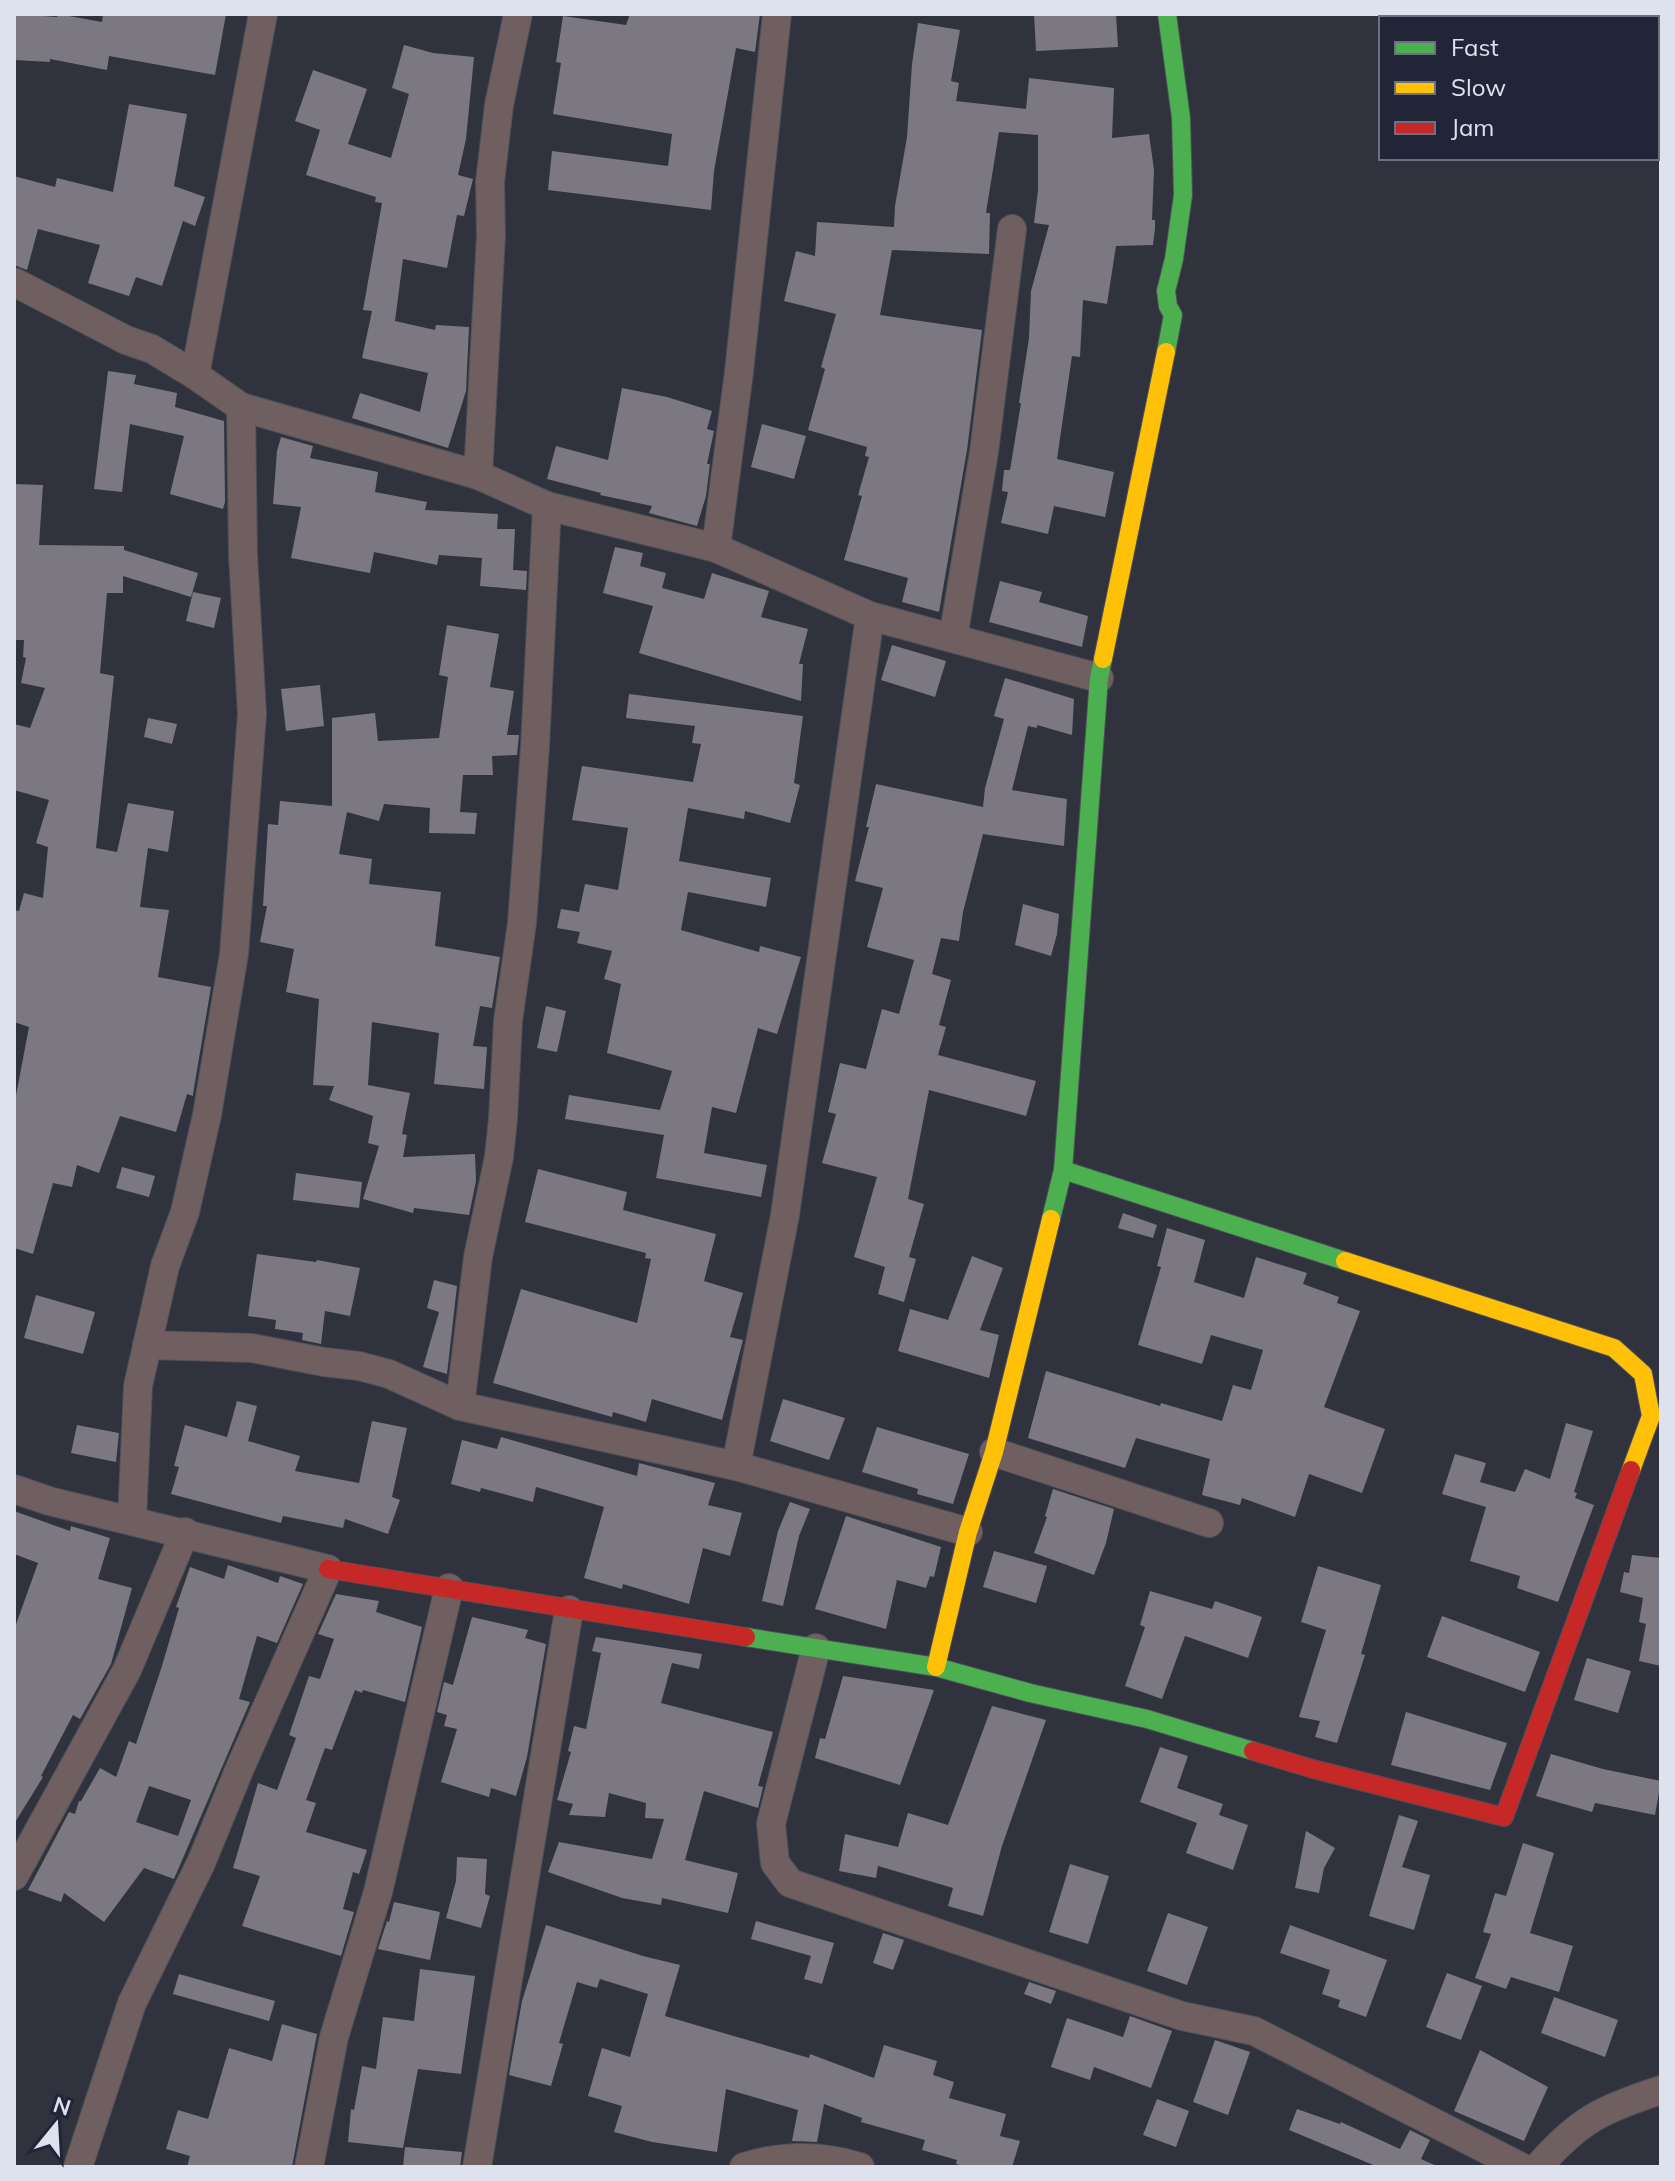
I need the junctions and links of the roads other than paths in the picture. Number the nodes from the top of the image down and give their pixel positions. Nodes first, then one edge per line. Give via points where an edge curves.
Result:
1 (263, 14) edge
2 (518, 14) edge
3 (777, 14) edge
4 (1167, 14) edge
5 (1012, 229) dead end
6 (14, 282) edge
7 (195, 375) junction
8 (241, 407) junction
9 (478, 475) junction
10 (547, 506) junction
11 (716, 548) junction
12 (870, 616) junction
13 (953, 638) junction
14 (1099, 678) junction
15 (1063, 1170) junction
16 (147, 1345) junction
17 (460, 1406) junction
18 (994, 1452) junction
19 (736, 1466) junction
20 (14, 1489) edge
21 (132, 1519) junction
22 (1209, 1523) dead end
23 (185, 1532) junction
24 (968, 1532) junction
25 (328, 1569) junction
26 (449, 1588) junction
27 (569, 1610) junction
28 (816, 1648) junction
29 (936, 1667) junction
30 (14, 1876) edge
31 (1661, 2090) edge
32 (78, 2167) edge
33 (309, 2167) edge
34 (477, 2167) edge
35 (744, 2167) edge
36 (860, 2167) edge
37 (1521, 2167) edge
38 (1538, 2167) edge

1 - 7 street
2 - 9 street via 490,182
3 - 11 street
4 - 14 street via 1181,118 1183,195 1166,291 1173,315
5 - 13 street via 984,452
6 - 7 street
7 - 8 street
8 - 9 street
8 - 16 street via 252,714 234,954 207,1115
9 - 10 street
10 - 11 street
10 - 17 street via 522,923 508,1021 499,1157 478,1257
11 - 12 street
12 - 13 street
12 - 19 street via 785,1215
13 - 14 street
14 - 15 street
15 - 18 street
15 - 29 street via 1614,1348 1643,1374 1651,1416 1504,1817
16 - 17 street via 252,1348 359,1366
16 - 21 street via 138,1386
17 - 19 street
18 - 22 street
18 - 24 street
19 - 24 street
20 - 21 street
21 - 23 street
23 - 25 street
23 - 30 street via 127,1670
24 - 29 street
25 - 26 street
25 - 32 street via 201,1863 132,2003
26 - 27 street
26 - 33 street via 378,1892 334,2037
27 - 28 street
27 - 34 street
28 - 29 street
28 - 37 street via 771,1824 775,1863 790,1883 1182,2016 1254,2031
31 - 38 street via 1594,2115
35 - 36 street via 793,2157

